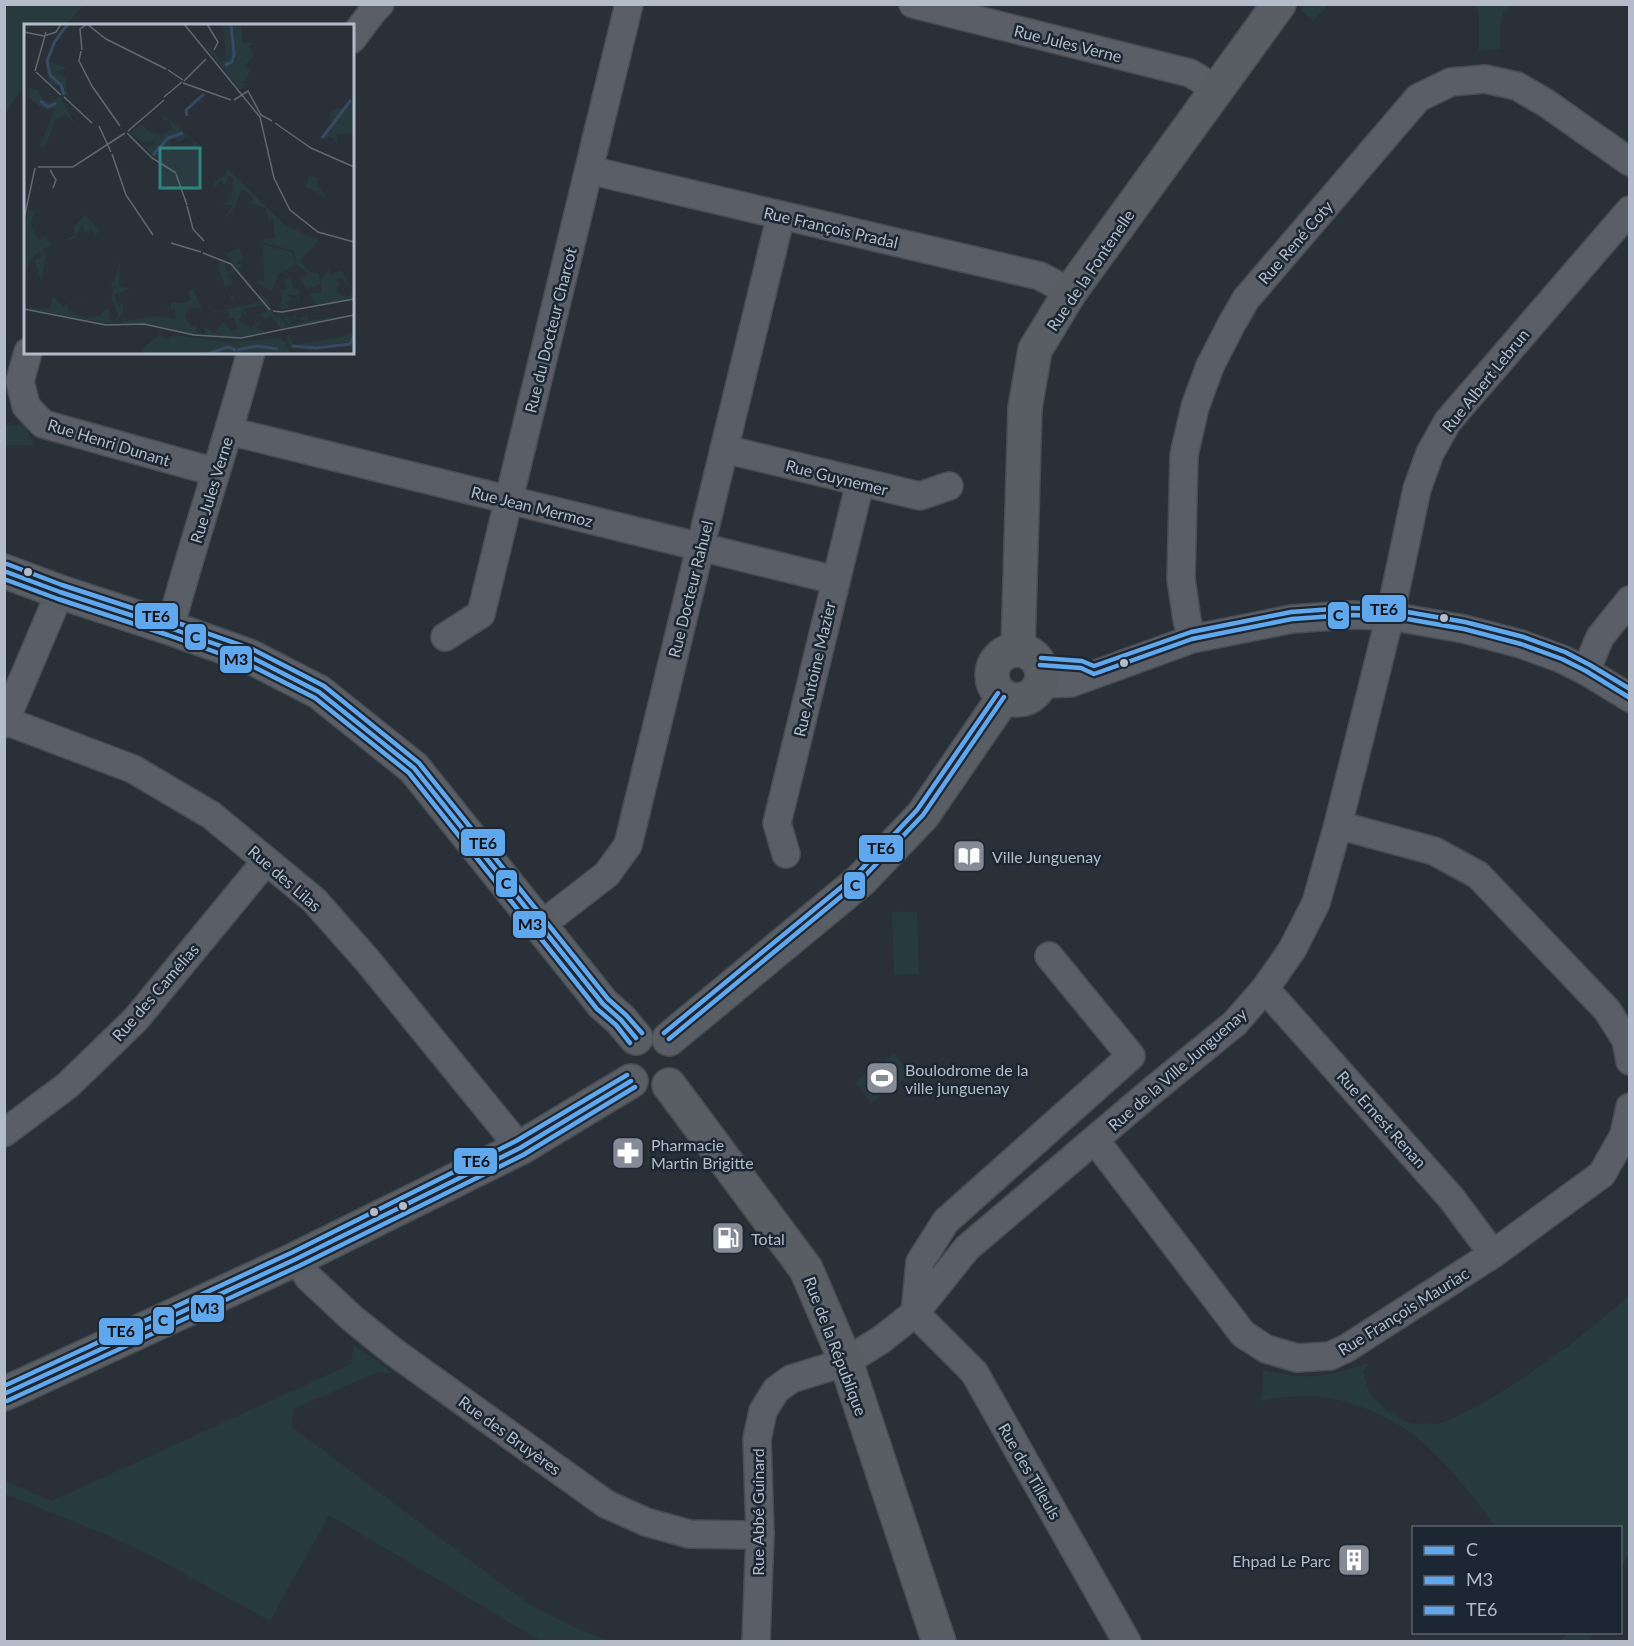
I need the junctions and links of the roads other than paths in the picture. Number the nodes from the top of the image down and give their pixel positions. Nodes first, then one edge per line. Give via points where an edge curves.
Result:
1 (380, 4) edge
2 (629, 4) edge
3 (914, 4) edge
4 (1279, 4) edge
5 (354, 36) edge
6 (1218, 90) junction
7 (1629, 162) edge
8 (589, 170) junction
9 (1629, 210) edge
10 (780, 214) junction
11 (1070, 292) junction
12 (27, 354) edge
13 (250, 354) edge
14 (230, 430) junction
15 (723, 449) junction
16 (215, 472) junction
17 (860, 483) junction
18 (949, 486) dead end
19 (508, 500) junction
20 (700, 547) junction
21 (4, 571) edge
22 (835, 580) junction
23 (60, 592) junction
24 (1629, 600) edge
25 (1390, 616) junction
26 (170, 628) junction
27 (445, 637) dead end
28 (1192, 639) junction
29 (1033, 666) junction
30 (1586, 671) junction
31 (1004, 697) junction
32 (1629, 698) edge
33 (5, 723) edge
34 (1338, 825) junction
35 (786, 854) dead end
36 (266, 861) junction
37 (540, 926) junction
38 (1049, 956) dead end
39 (1264, 990) junction
40 (636, 1038) junction
41 (669, 1039) junction
42 (1629, 1061) edge
43 (631, 1081) junction
44 (669, 1085) junction
45 (1629, 1107) edge
46 (4, 1133) edge
47 (1095, 1140) junction
48 (520, 1148) junction
49 (1492, 1254) junction
50 (296, 1259) junction
51 (915, 1313) junction
52 (846, 1362) junction
53 (4, 1394) edge
54 (760, 1533) junction
55 (756, 1641) edge
56 (939, 1641) edge
57 (1127, 1641) edge

1 - 5 street
2 - 8 street, Rue du Docteur Charcot
3 - 6 street, Rue Jules Verne via 1190,73
4 - 6 street, Rue de la Fontenelle
6 - 11 street, Rue de la Fontenelle
7 - 28 street, Rue René Coty via 1546,102 1517,86 1485,79 1451,82 1418,98 1246,299 1210,366 1184,455 1181,579
8 - 10 street, Rue François Pradal
8 - 19 street, Rue du Docteur Charcot
9 - 25 street, Rue Albert Lebrun via 1448,421 1417,489
10 - 11 street, Rue François Pradal via 1040,276
10 - 15 street, Rue Docteur Rahuel
11 - 29 street, Rue de la Fontenelle via 1035,350 1025,408
12 - 16 street, Rue Henri Dunant via 20,381 26,406 43,424
13 - 14 street, Rue Jules Verne
14 - 16 street, Rue Jules Verne
14 - 19 street, Rue Jean Mermoz
15 - 17 street, Rue Guynemer
15 - 20 street, Rue Docteur Rahuel
16 - 26 street, Rue Jules Verne
17 - 18 street, Rue Guynemer via 920,496
17 - 22 street, Rue Antoine Mazier
19 - 20 street, Rue Jean Mermoz
19 - 27 street, Rue du Docteur Charcot via 481,614
20 - 22 street, Rue Jean Mermoz
20 - 37 street, Rue Docteur Rahuel via 628,845 607,874
21 - 23 street
22 - 35 street, Rue Antoine Mazier via 777,823
23 - 26 street
23 - 33 street
24 - 30 street via 1600,637
25 - 28 street via 1292,619
25 - 30 street via 1521,644
25 - 34 street, Rue de la Ville Junguenay
26 - 37 street via 249,656 319,692 414,768
28 - 29 street via 1071,683
29 - 31 street via 1038,691 1018,701
29 - 31 street via 1011,651 998,659 993,682
30 - 32 street
31 - 41 street via 923,815 861,880
33 - 36 street, Rue des Lilas via 133,770 211,815
34 - 39 street, Rue de la Ville Junguenay via 1316,903 1293,950
34 - 42 street via 1434,851 1478,875 1607,1010 1626,1040
36 - 46 street, Rue des Camélias via 136,1019 68,1085
36 - 48 street, Rue des Lilas via 315,900
37 - 40 street
38 - 51 street via 1131,1056 946,1221 920,1262
39 - 47 street, Rue de la Ville Junguenay via 1235,1023
39 - 49 street, Rue Ernest Renan via 1452,1199
40 - 41 street via 653,1033
40 - 43 street via 625,1053 624,1063
41 - 44 street via 676,1045 681,1061
43 - 44 street via 645,1089
43 - 48 street
44 - 52 street, Rue de la République via 806,1269
45 - 49 street, Rue François Mauriac via 1623,1135 1602,1174
47 - 49 street, Rue François Mauriac via 1243,1334 1266,1349 1296,1358 1330,1356 1347,1348
47 - 51 street, Rue de la Ville Junguenay via 967,1248
48 - 50 street
50 - 53 street
50 - 54 street, Rue des Bruyères via 309,1278 394,1352 606,1504 646,1522 689,1534
51 - 52 street, Rue de la Ville Junguenay
51 - 57 street, Rue des Tilleuls via 974,1372
52 - 54 street, Rue Abbé Guinard via 791,1379 777,1390 763,1411 757,1439
52 - 56 street, Rue de la République
54 - 55 street, Rue Abbé Guinard

